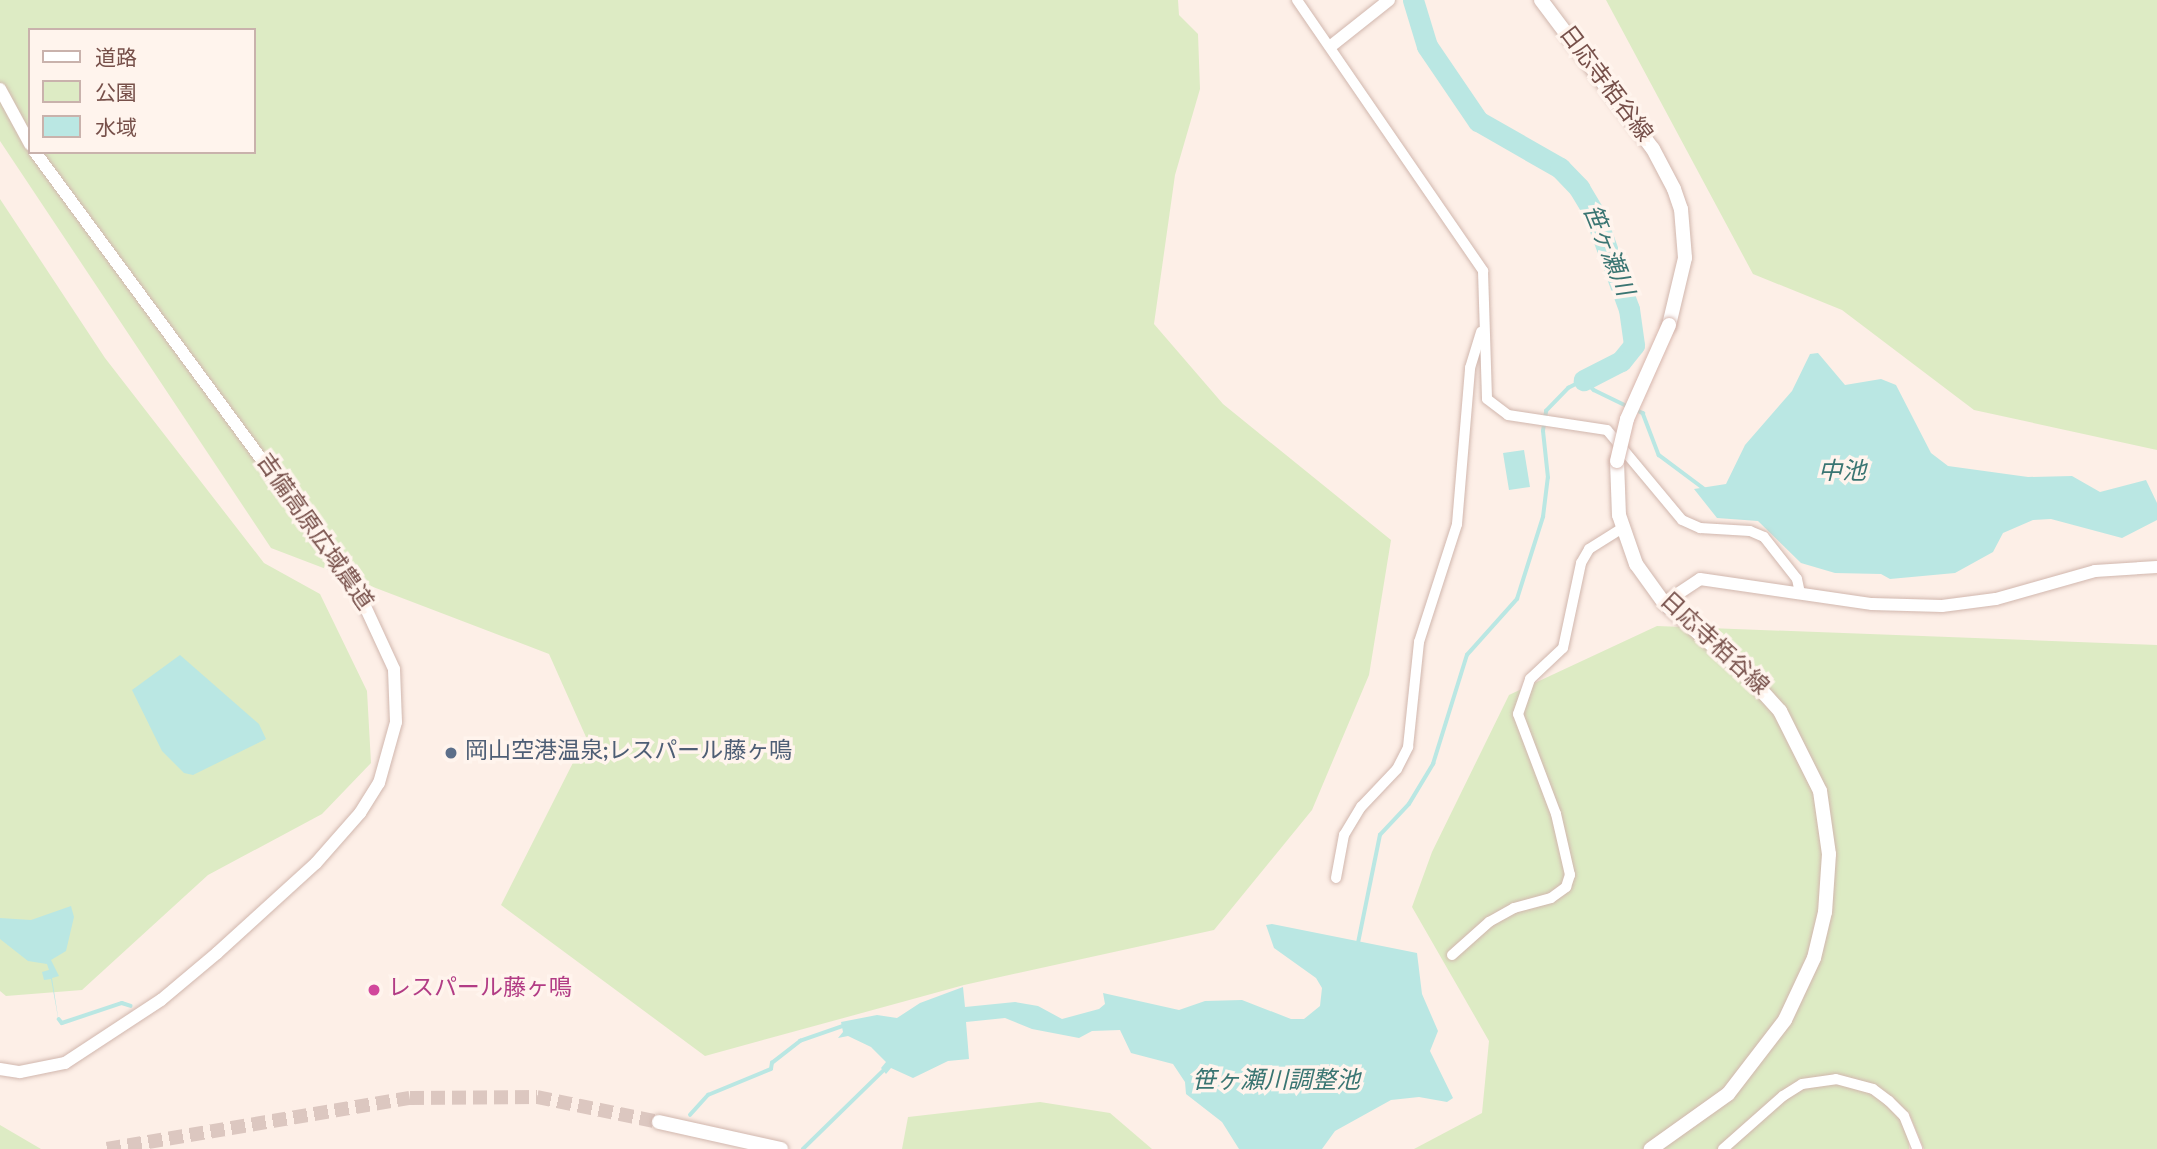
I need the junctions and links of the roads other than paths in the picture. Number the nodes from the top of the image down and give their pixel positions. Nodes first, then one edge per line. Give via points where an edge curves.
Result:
1 (1297, 0) edge
2 (1389, 0) edge
3 (1541, 0) edge
4 (1331, 46) junction
5 (0, 89) edge
6 (28, 140) edge
7 (35, 154) edge
8 (1484, 321) junction
9 (1622, 528) junction
10 (2157, 568) edge
11 (1800, 593) junction
12 (1664, 603) junction
13 (1336, 878) dead end
14 (1452, 955) dead end
15 (0, 1069) edge
16 (659, 1122) tunnel mouth
17 (781, 1149) edge
18 (1651, 1149) edge
19 (1723, 1149) edge
20 (1917, 1149) edge

1 - 4 street
2 - 4 street
3 - 9 main road, 日応寺栢谷線, bridge via 1653,149 1681,209 1685,258 1669,325 1627,419 1617,461
4 - 8 street via 1483,271
5 - 6 street
7 - 15 street, 吉備高原広域農道 via 357,589 394,669 396,722 379,783 360,813 316,863 218,953 161,1000 65,1063 43,1070
8 - 11 street via 1487,399 1508,415 1607,430 1690,525 1750,531 1764,537 1797,579
8 - 13 street via 1470,368 1457,524 1419,642 1408,747 1397,769 1360,807 1344,835
9 - 12 main road, 日応寺栢谷線 via 1636,564
9 - 14 street via 1589,549 1581,563 1563,648 1530,679 1518,714 1556,814 1570,875 1566,887 1489,922
10 - 11 street via 2095,570 1996,598 1942,606 1872,604
11 - 12 street via 1700,579
12 - 18 main road, 日応寺栢谷線 via 1751,679 1796,736 1820,791 1827,823 1829,883 1814,958 1768,1048 1705,1114
16 - 17 main road
19 - 20 street via 1802,1084 1836,1079 1873,1089 1889,1101 1904,1116

